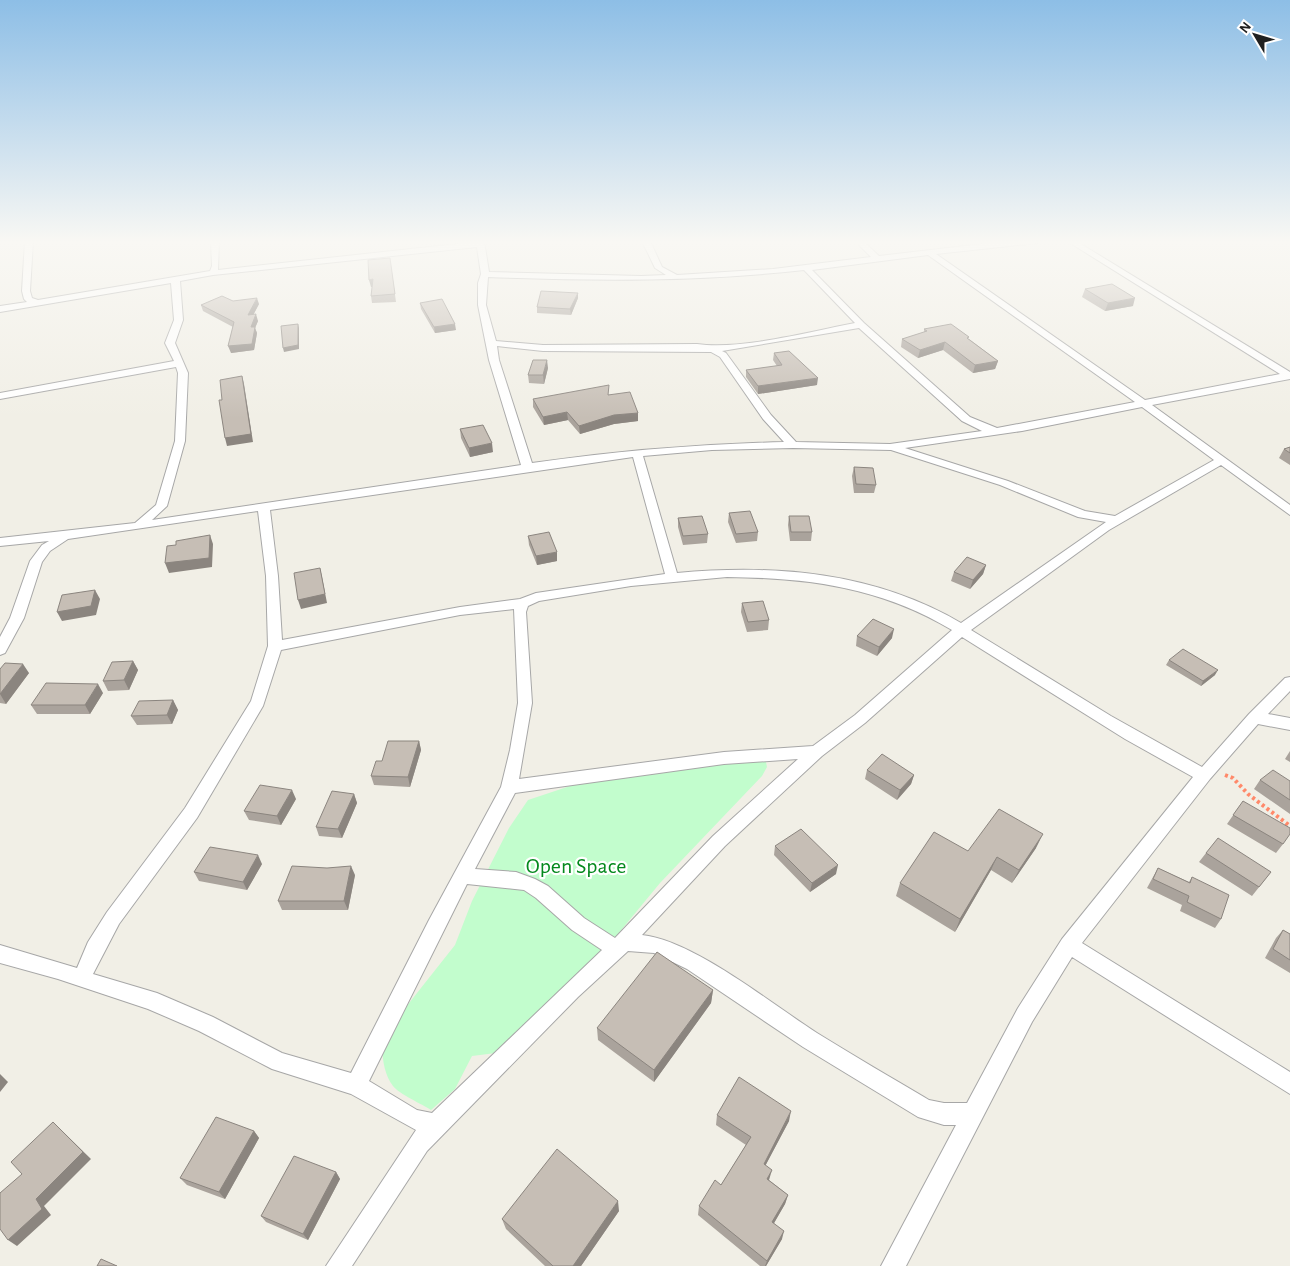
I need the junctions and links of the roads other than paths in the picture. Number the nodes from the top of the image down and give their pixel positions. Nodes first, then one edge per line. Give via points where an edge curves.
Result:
1 (31, 300) edge
2 (55, 300) edge
3 (179, 300) edge
4 (482, 300) edge
5 (837, 300) edge
6 (997, 300) edge
7 (1167, 300) edge
8 (38, 303) junction
9 (0, 309) edge
10 (861, 325) junction
11 (492, 343) junction
12 (713, 349) junction
13 (180, 363) junction
14 (1289, 376) edge
15 (0, 396) edge
16 (1144, 404) junction
17 (997, 432) junction
18 (793, 445) junction
19 (890, 447) junction
20 (637, 453) junction
21 (1222, 460) junction
22 (528, 468) junction
23 (161, 506) junction
24 (264, 508) junction
25 (1290, 511) edge
26 (169, 520) junction
27 (1117, 520) junction
28 (137, 525) junction
29 (68, 536) junction
30 (27, 539) junction
31 (0, 542) edge
32 (36, 561) junction
33 (672, 576) junction
34 (523, 603) junction
35 (961, 630) junction
36 (275, 646) junction
37 (0, 650) edge
38 (1290, 682) edge
39 (1254, 718) junction
40 (1290, 724) edge
41 (816, 752) junction
42 (1208, 771) junction
43 (509, 787) junction
44 (462, 876) junction
45 (1069, 945) junction
46 (620, 946) junction
47 (0, 954) edge
48 (81, 979) junction
49 (1290, 1084) edge
50 (356, 1085) junction
51 (972, 1114) junction
52 (435, 1125) junction
53 (338, 1266) edge
54 (893, 1266) edge

1 - 8 street
2 - 8 street
3 - 13 street via 179,324 170,343
4 - 11 street
5 - 10 street
6 - 16 street
7 - 14 street
8 - 9 street
10 - 12 street
10 - 17 street via 966,419
11 - 12 street via 543,348 697,346
11 - 22 street via 494,360
12 - 18 street via 723,355 767,417
13 - 15 street
13 - 23 street via 183,373 180,440
14 - 16 street
16 - 17 street
16 - 21 street
17 - 19 street
18 - 19 street
18 - 20 street
19 - 27 street via 1004,483 1082,514
20 - 22 street
20 - 33 street
21 - 25 street
21 - 27 street
22 - 24 street
23 - 26 street via 162,514
23 - 28 street
24 - 26 street
24 - 36 street via 272,576
26 - 28 street
27 - 35 street
28 - 29 street
29 - 30 street
29 - 32 street via 55,541
30 - 31 street
30 - 32 street
32 - 37 street via 17,618
33 - 34 street via 536,597
33 - 35 street via 760,572 849,584 915,606
34 - 36 street via 460,611
34 - 43 street via 519,612 525,703
35 - 41 street via 860,719
35 - 42 street via 1162,754
36 - 48 street via 258,702 224,762 191,813 113,918
38 - 39 street
39 - 40 street
39 - 42 street
41 - 43 street via 724,758
41 - 46 street via 719,841
42 - 45 street
43 - 44 street
44 - 46 street via 530,884 578,924
44 - 50 street
45 - 49 street
45 - 51 street via 1025,1015
46 - 51 street via 656,945 694,963 810,1040 926,1110
46 - 52 street
47 - 48 street
48 - 50 street via 150,1000 206,1024 279,1062
50 - 52 street via 414,1119
51 - 54 street
52 - 53 street via 419,1143

